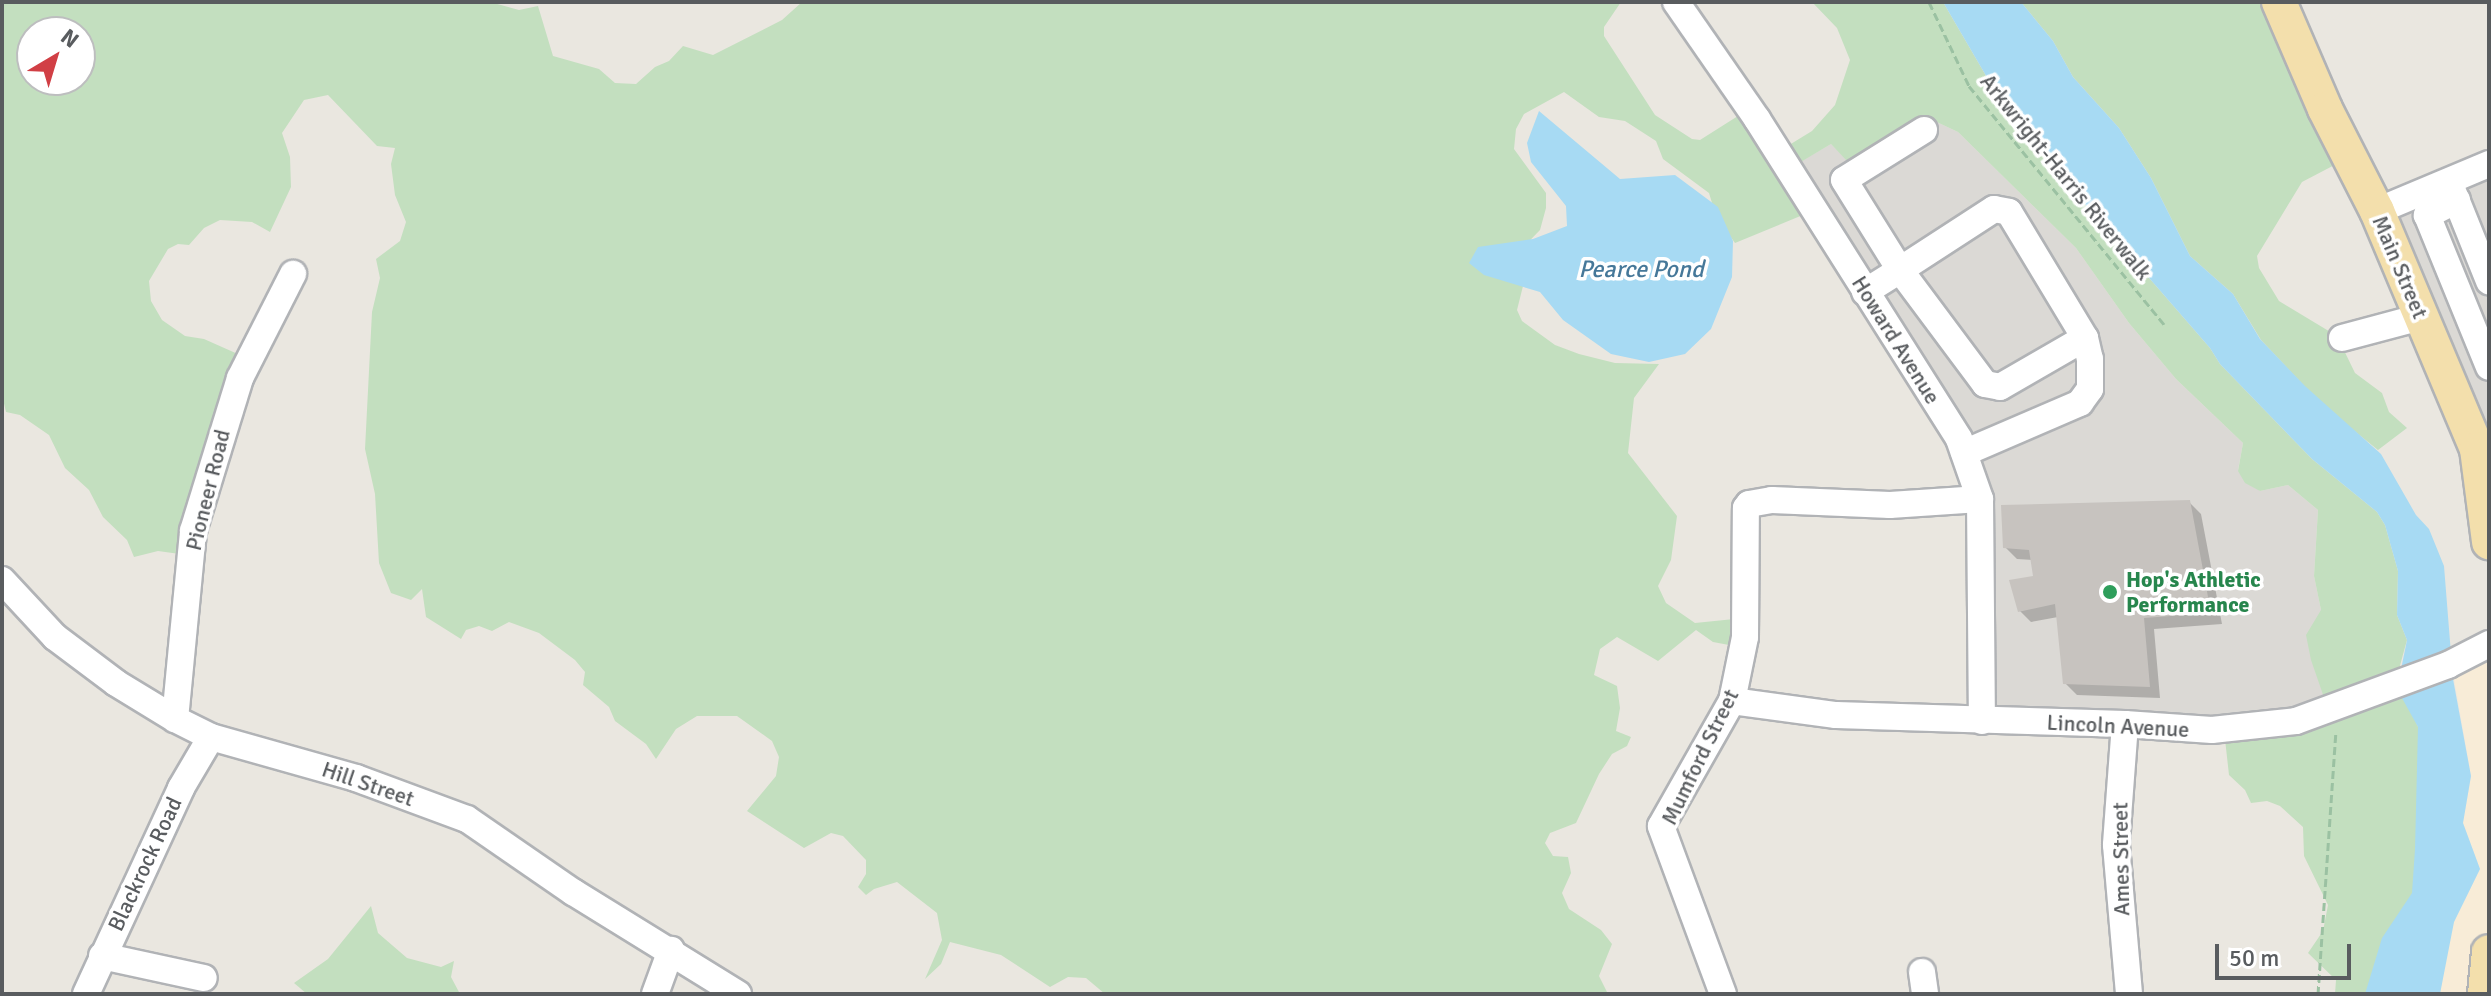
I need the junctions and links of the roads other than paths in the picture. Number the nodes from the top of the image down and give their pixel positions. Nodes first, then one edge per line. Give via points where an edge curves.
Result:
1 (1676, 2) edge
2 (2279, 2) edge
3 (1924, 130) dead end
4 (2489, 164) edge
5 (2453, 192) junction
6 (2377, 211) junction
7 (1900, 270) junction
8 (293, 274) dead end
9 (2489, 281) edge
10 (1865, 292) junction
11 (2421, 317) junction
12 (2085, 338) junction
13 (2342, 338) dead end
14 (2489, 367) edge
15 (2483, 447) edge
16 (1964, 453) junction
17 (1980, 499) junction
18 (2489, 542) edge
19 (2, 580) edge
20 (2483, 647) edge
21 (1732, 701) junction
22 (175, 719) junction
23 (1982, 721) junction
24 (2125, 724) junction
25 (211, 737) junction
26 (671, 950) junction
27 (2489, 952) edge
28 (102, 956) junction
29 (204, 978) dead end
30 (86, 994) edge
31 (655, 994) edge
32 (738, 994) edge
33 (1723, 994) edge
34 (2129, 994) edge
35 (2485, 994) edge

1 - 10 street, Howard Avenue
2 - 6 main road, Main Street
3 - 7 street via 1844,180
4 - 5 street
5 - 6 street
5 - 9 street
5 - 14 street via 2427,215
6 - 11 main road, Main Street
7 - 10 street
7 - 12 street via 1985,384 2000,387
7 - 12 street via 1994,209 2009,212
8 - 22 street, Pioneer Road via 240,378 193,531
10 - 16 street, Howard Avenue
11 - 13 street
11 - 15 main road, Main Street
12 - 16 street via 2090,389 2080,403
15 - 18 main road, Main Street
16 - 17 street, Howard Avenue
17 - 21 street, Mumford Street via 1890,505 1772,500 1749,504 1743,540 1745,637
17 - 23 street, Howard Avenue
19 - 22 street, Hill Street via 55,637
20 - 24 street, Lincoln Avenue via 2296,721 2212,730
21 - 23 street, Lincoln Avenue via 1836,715
21 - 33 street, Mumford Street via 1661,826
22 - 25 street, Hill Street
23 - 24 street, Lincoln Avenue
24 - 34 street, Ames Street via 2116,845
25 - 26 street, Hill Street via 356,778 467,819 573,892
25 - 28 street, Blackrock Road via 181,788
26 - 31 street
26 - 32 street, Hill Street
27 - 35 main road
28 - 29 street
28 - 30 street, Blackrock Road

